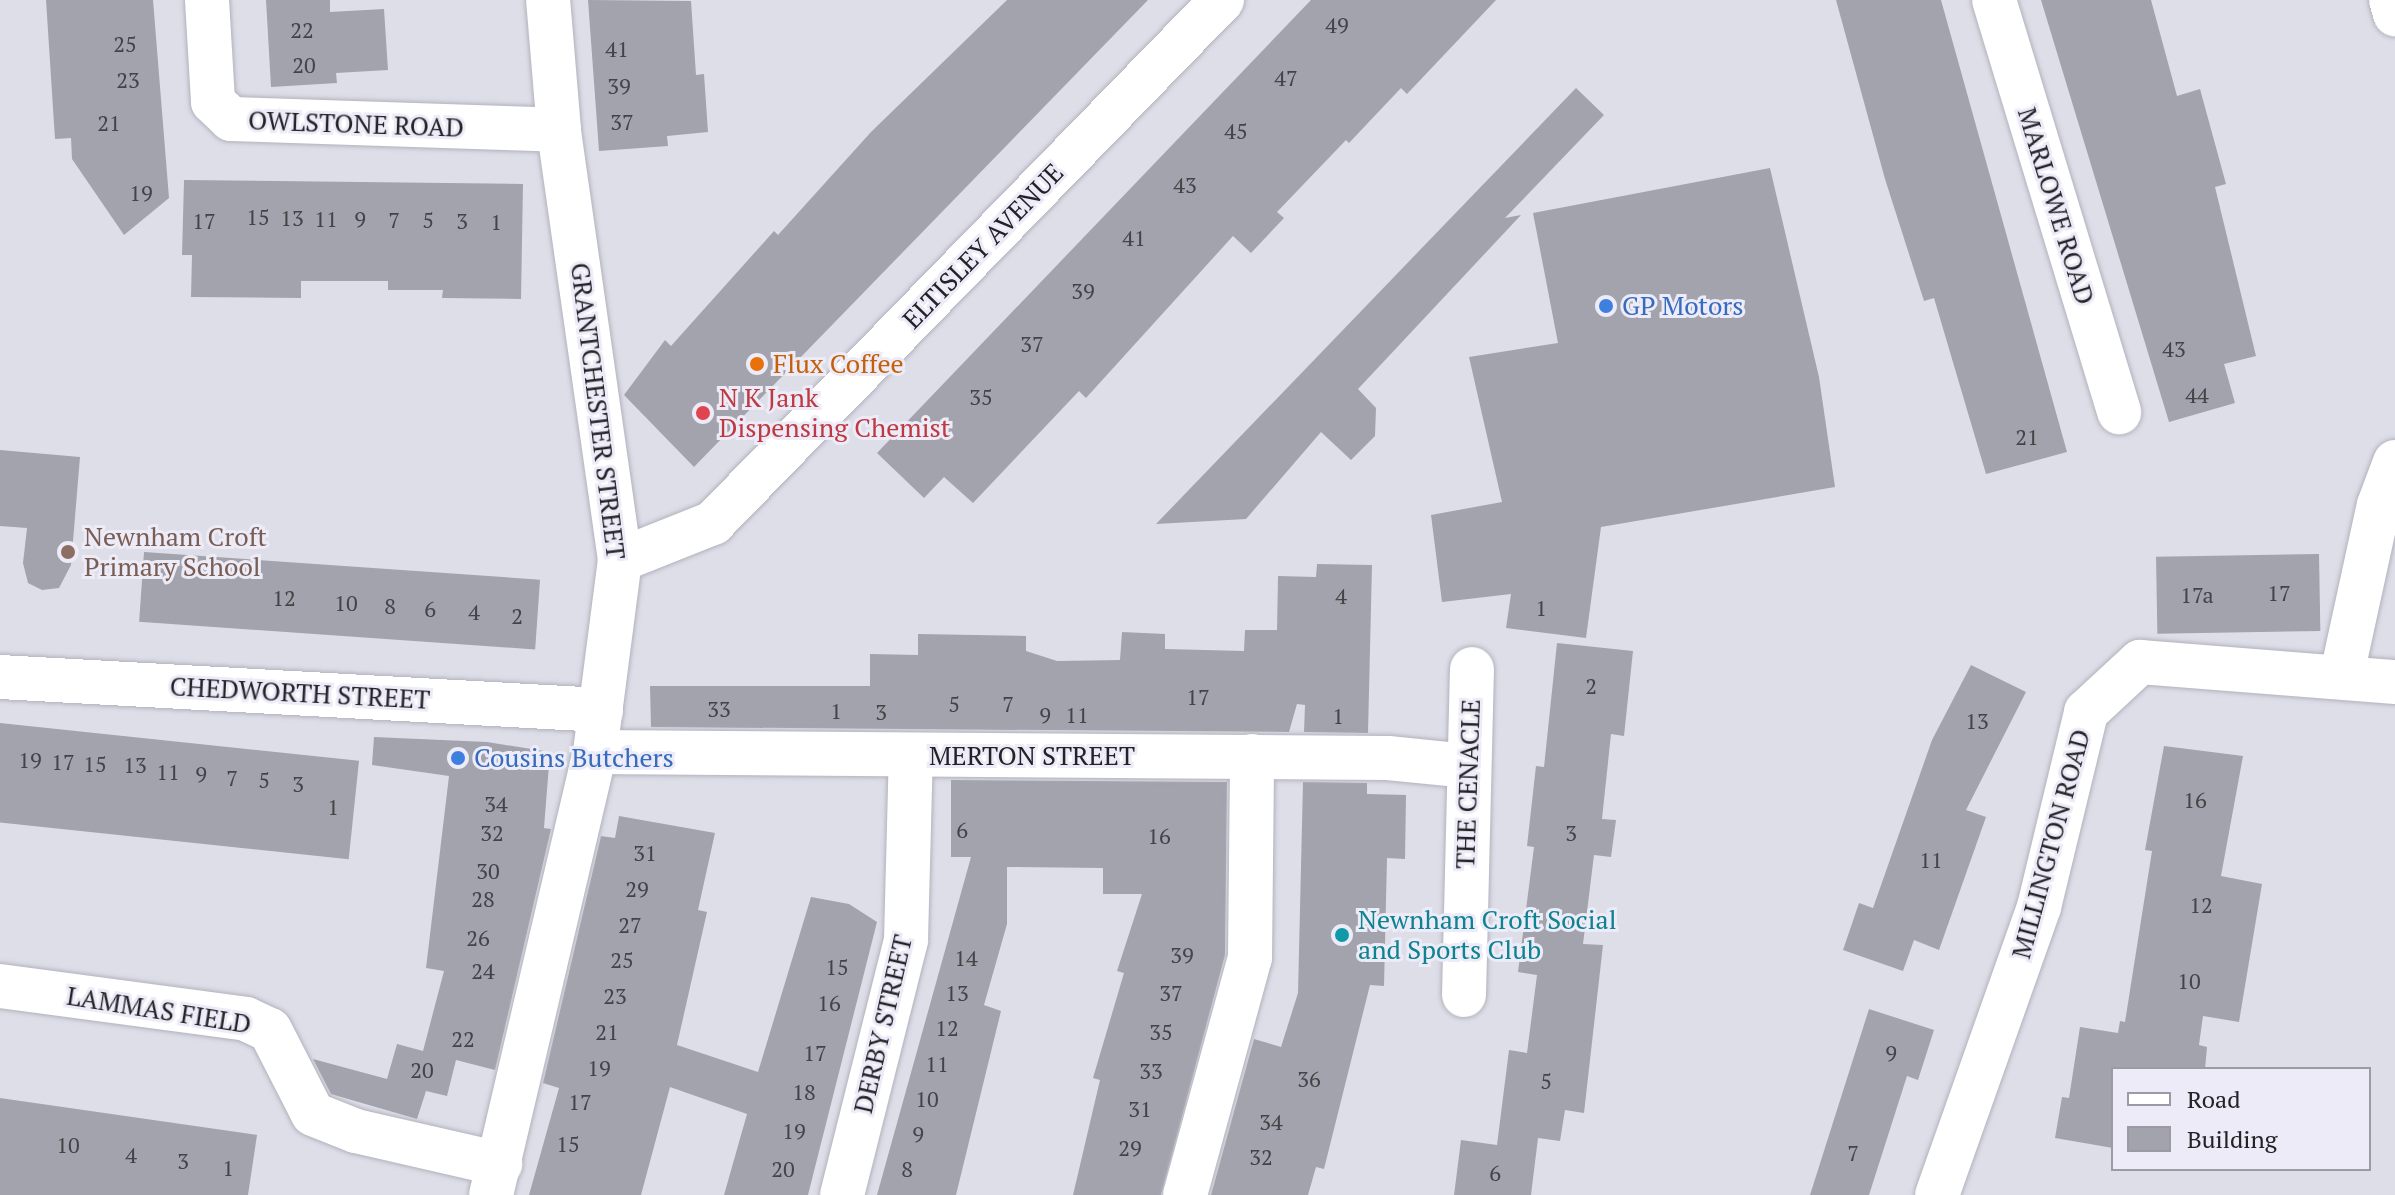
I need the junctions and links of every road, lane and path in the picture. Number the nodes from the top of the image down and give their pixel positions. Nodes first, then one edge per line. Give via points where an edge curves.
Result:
1 (207, 0) edge
2 (548, 0) edge
3 (1222, 0) edge
4 (1994, 0) edge
5 (2391, 0) edge
6 (2395, 14) edge
7 (559, 130) junction
8 (2119, 412) dead end
9 (2395, 462) edge
10 (620, 560) junction
11 (1472, 669) dead end
12 (2342, 674) junction
13 (0, 677) edge
14 (2395, 682) edge
15 (601, 710) junction
16 (595, 752) junction
17 (911, 755) junction
18 (1252, 756) junction
19 (1467, 766) junction
20 (0, 986) edge
21 (1464, 995) dead end
22 (495, 1179) edge
23 (842, 1195) edge
24 (1185, 1195) edge
25 (1937, 1195) edge

1 - 7 street, OWLSTONE ROAD via 213,102 231,119
2 - 7 street, GRANTCHESTER STREET
3 - 10 street, ELTISLEY AVENUE via 713,523
4 - 8 street, MARLOWE ROAD
5 - 6 street
7 - 10 street, GRANTCHESTER STREET
9 - 12 street via 2379,505
10 - 15 street, GRANTCHESTER STREET
11 - 19 street, THE CENACLE
12 - 14 street, MILLINGTON ROAD
12 - 25 street, MILLINGTON ROAD via 2140,662 2086,712 2039,907
13 - 15 street, CHEDWORTH STREET
15 - 16 street, GRANTCHESTER STREET
16 - 17 street, MERTON STREET
16 - 22 street, GRANTCHESTER STREET
17 - 18 street, MERTON STREET
17 - 23 street, DERBY STREET via 906,940
18 - 19 street, MERTON STREET via 1388,758
18 - 24 street via 1250,958
19 - 21 street, THE CENACLE
20 - 22 street, LAMMAS FIELD via 246,1019 270,1030 313,1114

